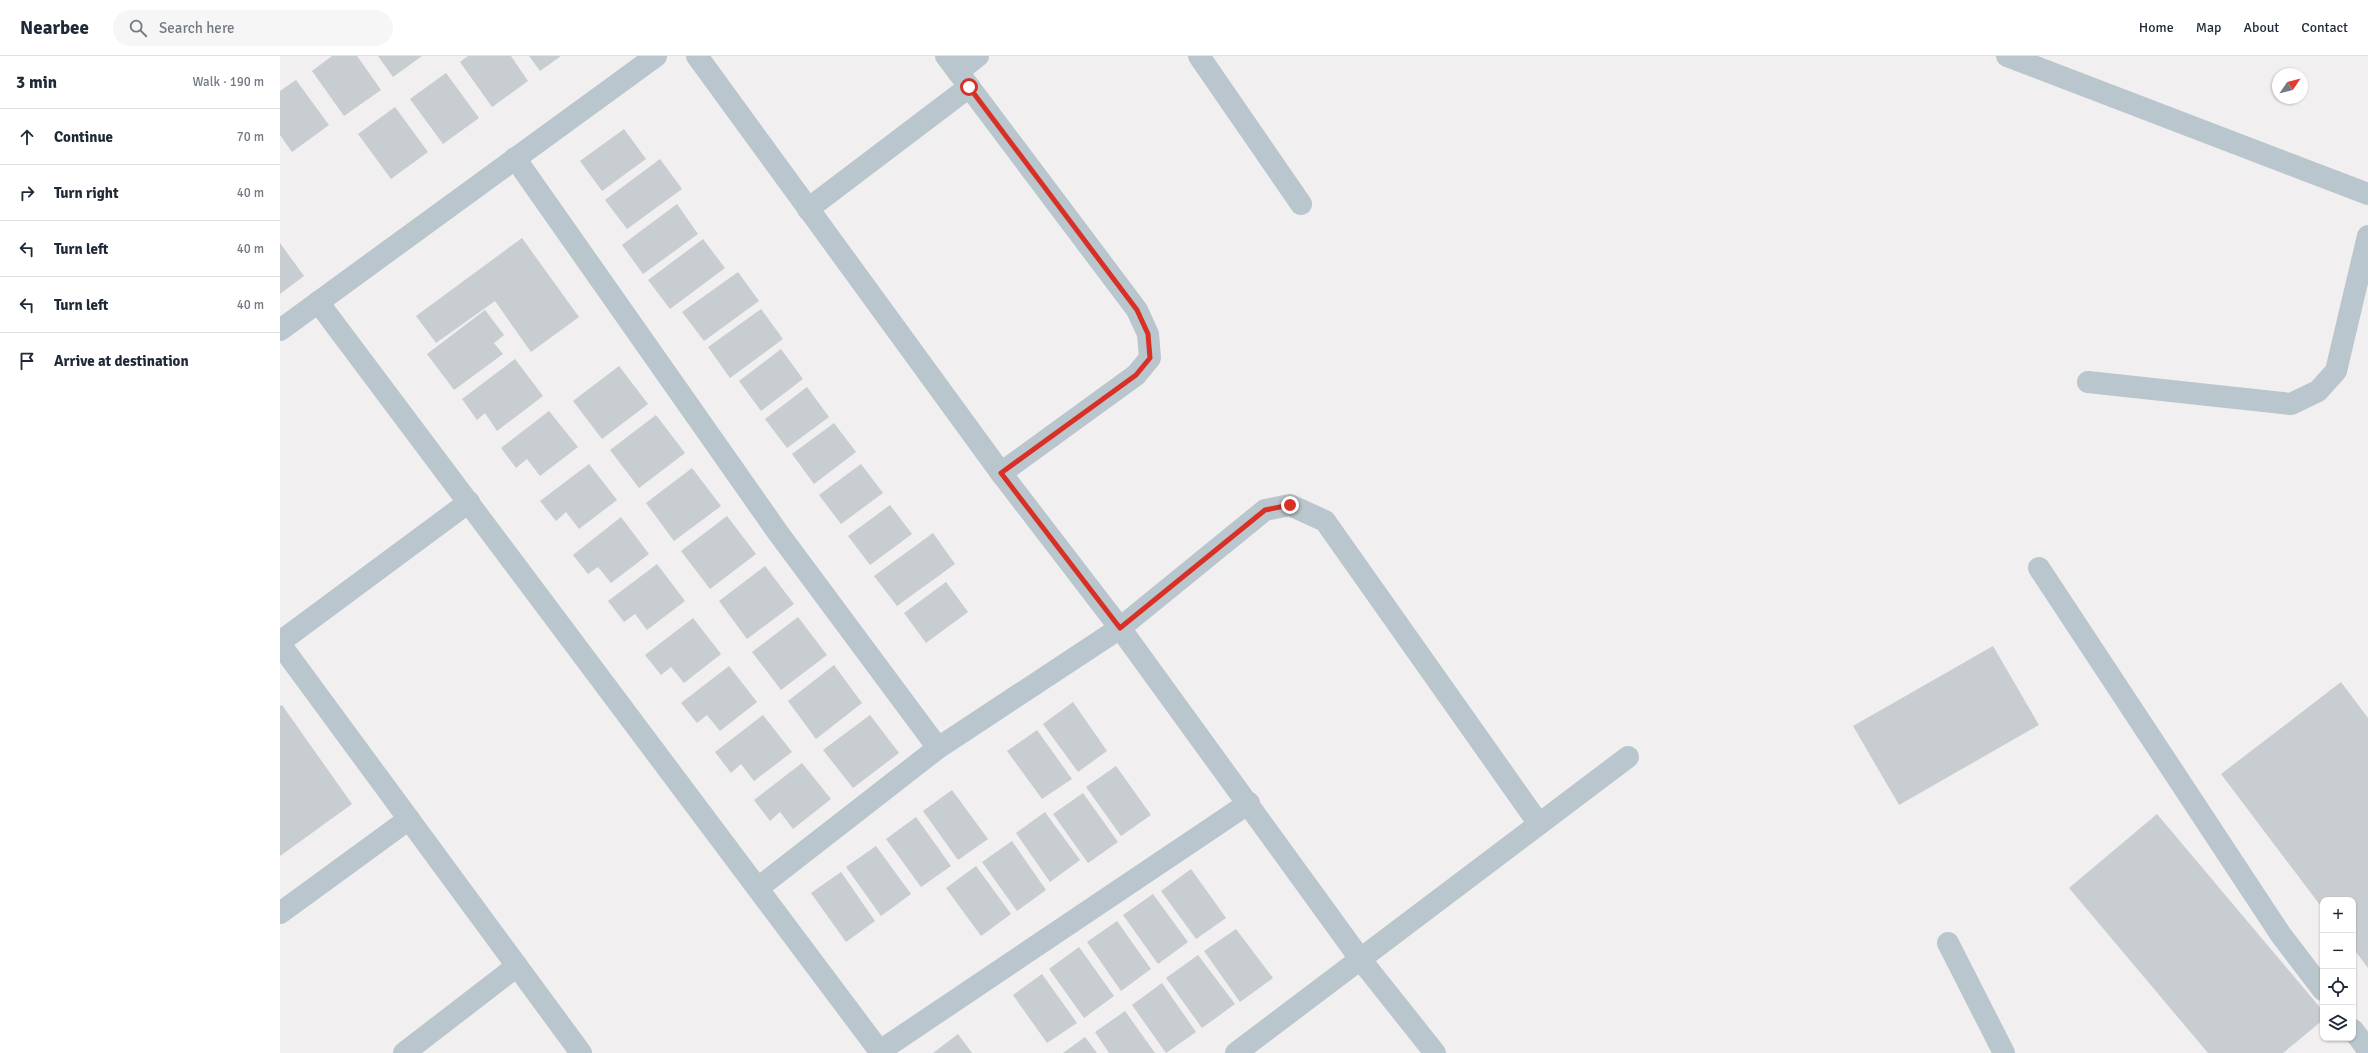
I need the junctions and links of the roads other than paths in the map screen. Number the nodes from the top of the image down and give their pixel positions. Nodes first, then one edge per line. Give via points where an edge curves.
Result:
1 (656, 56) edge
2 (697, 56) edge
3 (978, 56) edge
4 (1199, 56) edge
5 (2007, 56) edge
6 (2043, 63) edge
7 (957, 72) edge
8 (515, 158) junction
9 (2368, 194) edge
10 (1301, 204) dead end
11 (808, 208) junction
12 (2368, 236) edge
13 (318, 302) junction
14 (280, 330) edge
15 (2088, 382) dead end
16 (1001, 473) junction
17 (469, 502) junction
18 (2039, 568) dead end
19 (1120, 628) junction
20 (280, 643) edge
21 (938, 748) junction
22 (1628, 757) dead end
23 (1249, 803) junction
24 (409, 819) junction
25 (1539, 824) junction
26 (758, 888) junction
27 (280, 913) edge
28 (1948, 943) dead end
29 (1361, 960) junction
30 (517, 966) junction
31 (2320, 986) edge
32 (2356, 1034) edge
33 (2368, 1050) edge
34 (881, 1052) edge
35 (404, 1053) edge
36 (581, 1053) edge
37 (1236, 1053) edge
38 (1435, 1053) edge
39 (2004, 1053) edge

1 - 8 street
2 - 11 street
3 - 7 street
4 - 10 street
5 - 6 street
6 - 9 street
7 - 11 street
7 - 16 street via 1137,310 1148,334 1150,358 1136,375
8 - 13 street
8 - 21 street via 774,528
11 - 16 street
12 - 15 street via 2336,371 2318,391 2291,404
13 - 14 street
13 - 17 street
16 - 19 street
17 - 20 street
17 - 26 street
18 - 31 street via 2281,935
19 - 21 street
19 - 23 street
19 - 25 street via 1265,510 1290,505 1325,521
20 - 24 street
21 - 26 street
22 - 25 street
23 - 29 street
23 - 34 street
24 - 27 street
24 - 30 street
25 - 29 street
26 - 34 street
28 - 39 street
29 - 37 street
29 - 38 street
30 - 35 street
30 - 36 street
32 - 33 street

